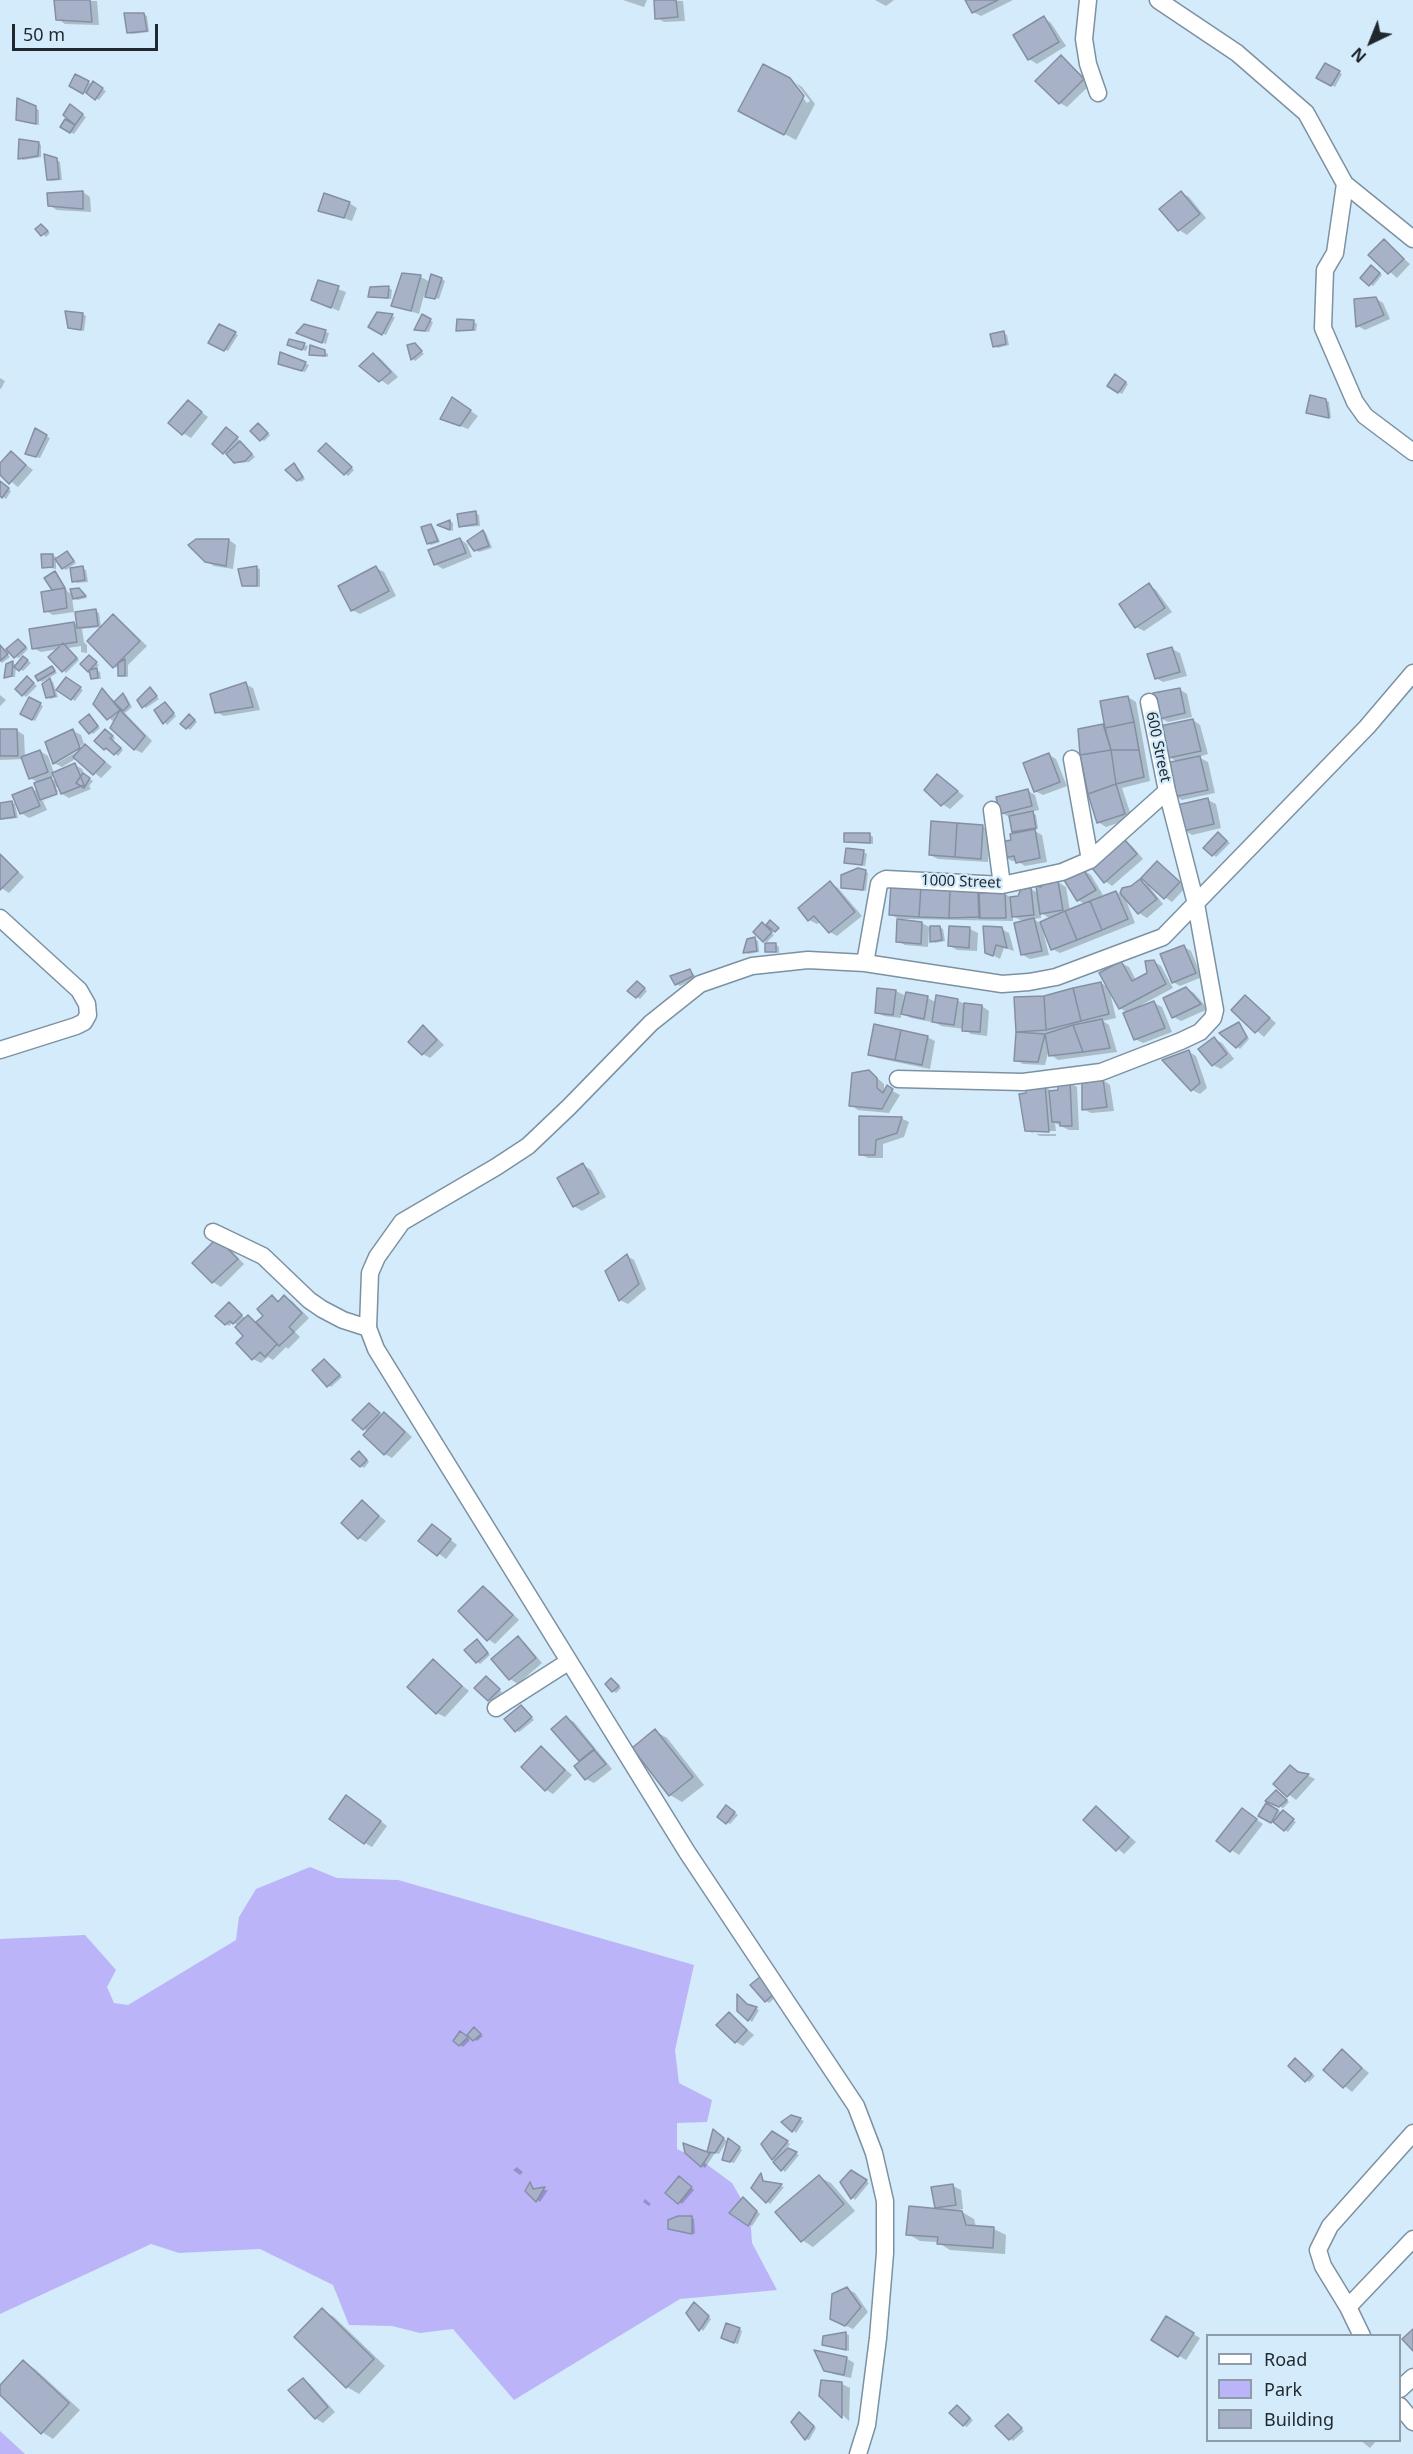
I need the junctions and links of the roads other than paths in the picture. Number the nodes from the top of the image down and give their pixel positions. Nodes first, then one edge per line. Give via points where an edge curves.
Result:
1 (1088, 0) edge
2 (1158, 0) edge
3 (1098, 93) dead end
4 (1345, 184) junction
5 (1413, 239) edge
6 (1413, 452) edge
7 (1413, 673) edge
8 (1149, 702) dead end
9 (1072, 759) dead end
10 (1167, 791) junction
11 (992, 810) dead end
12 (1090, 860) junction
13 (1002, 885) junction
14 (1196, 904) junction
15 (0, 918) edge
16 (865, 963) junction
17 (3, 1044) edge
18 (898, 1079) dead end
19 (213, 1232) dead end
20 (368, 1328) junction
21 (568, 1662) junction
22 (496, 1708) dead end
23 (1413, 2133) edge
24 (1413, 2239) edge
25 (1348, 2307) junction
26 (1361, 2334) edge
27 (1413, 2377) edge
28 (1401, 2388) edge
29 (1401, 2407) edge
30 (1413, 2422) edge
31 (858, 2454) edge

1 - 3 street via 1084,39
2 - 4 street via 1237,53 1305,113
4 - 5 street
4 - 6 street via 1335,253 1325,270 1323,328 1365,416
7 - 14 street via 1367,727
8 - 10 street, 600 Street
9 - 12 street
10 - 12 street, 1000 Street
10 - 14 street, 600 Street
11 - 13 street
12 - 13 street, 1000 Street via 1062,872
13 - 16 street, 1000 Street via 882,881
14 - 16 street via 1163,937 1044,981 1002,984
14 - 18 street, 600 Street via 1215,1010 1200,1032 1101,1072 1064,1078 1023,1082
15 - 17 street via 79,990 88,1015 84,1022
16 - 20 street via 808,960 752,966 700,984 651,1023 528,1146 402,1222 370,1274
19 - 20 street via 263,1256 322,1309
20 - 21 street via 376,1349
21 - 22 street
21 - 31 street via 687,1852 856,2106 874,2153 885,2200 885,2253 868,2414
23 - 25 street via 1330,2226 1318,2250 1323,2266
24 - 25 street
25 - 26 street
27 - 28 street
29 - 30 street

